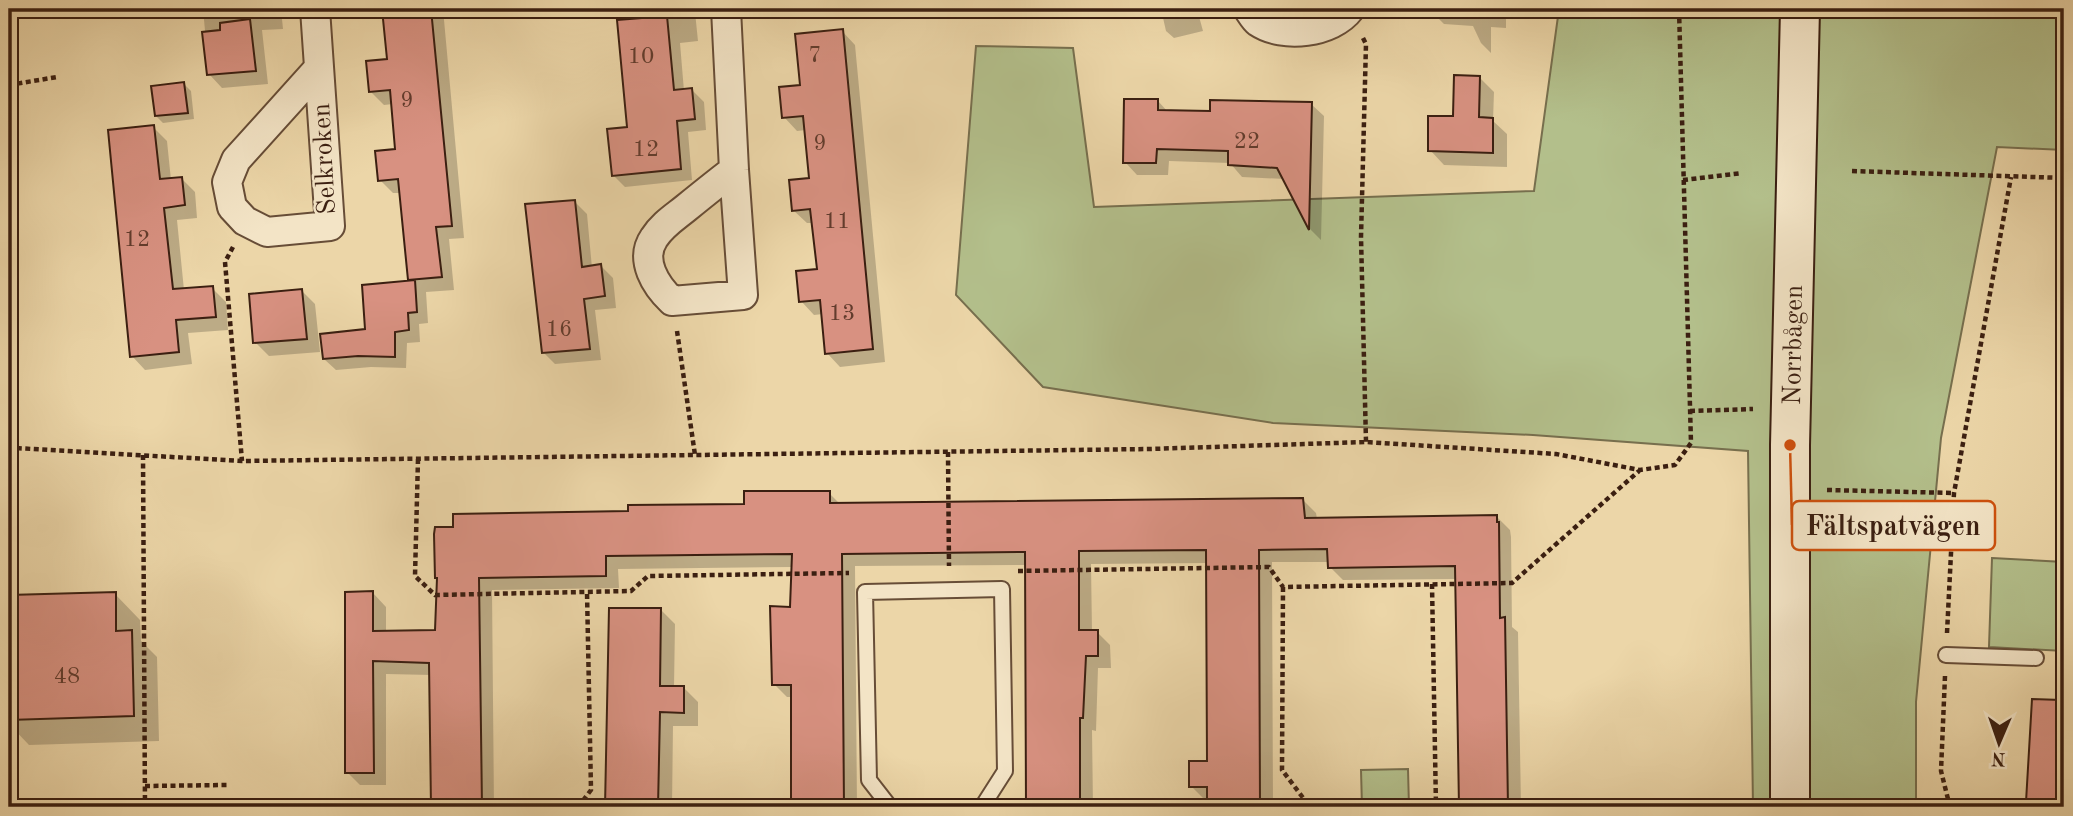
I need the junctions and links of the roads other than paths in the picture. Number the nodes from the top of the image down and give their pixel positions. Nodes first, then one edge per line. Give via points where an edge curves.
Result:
1 (314, 9) edge
2 (726, 9) edge
3 (1248, 9) edge
4 (1800, 9) edge
5 (1349, 10) edge
6 (318, 68) junction
7 (734, 170) junction
8 (1946, 655) road end
9 (2036, 658) dead end
10 (890, 807) edge
11 (982, 807) edge
12 (1790, 807) edge

1 - 6 street, Selkroken
2 - 7 street
3 - 5 street via 1257,22 1282,32 1313,31 1336,22
4 - 12 street, Norrbågen via 1790,445
6 - 6 street, Selkroken via 236,160 227,182 232,207 245,221 267,232 330,226
7 - 7 street via 651,240 652,275 672,301 743,295
8 - 9 lane
10 - 11 lane via 869,780 865,592 1002,589 1004,771

